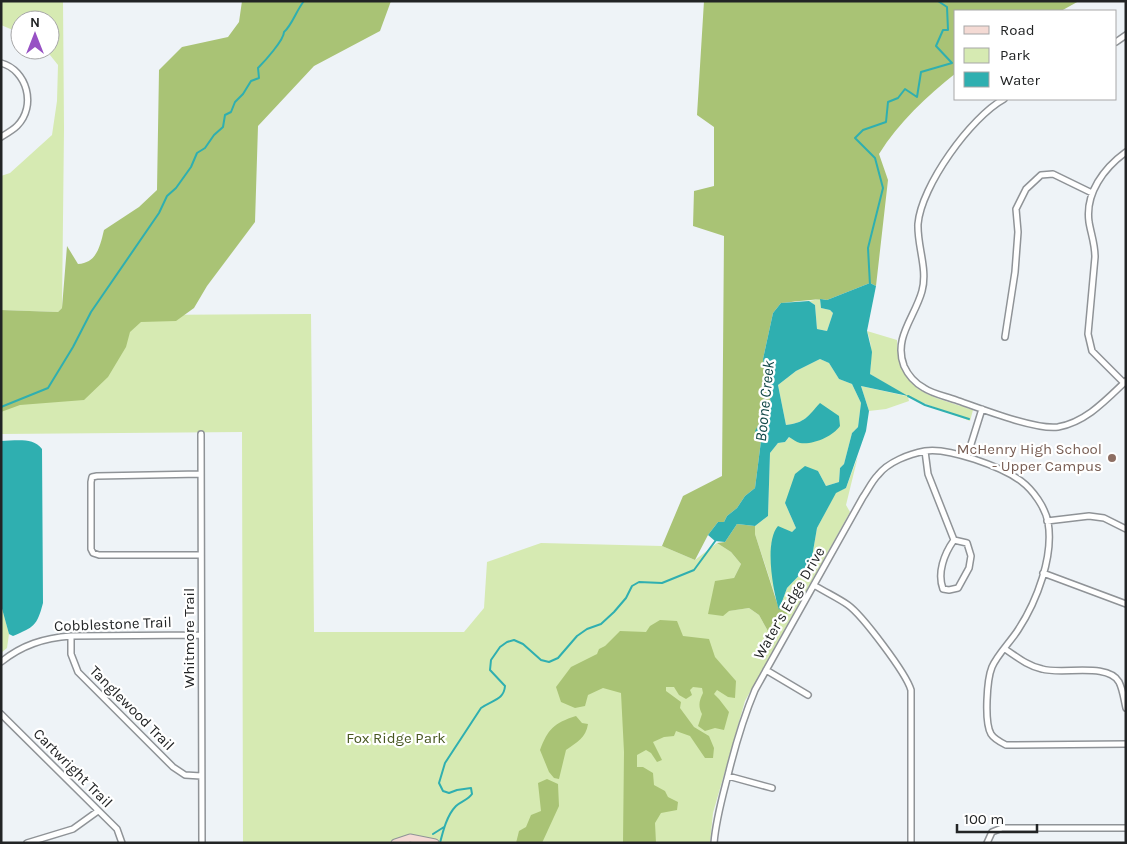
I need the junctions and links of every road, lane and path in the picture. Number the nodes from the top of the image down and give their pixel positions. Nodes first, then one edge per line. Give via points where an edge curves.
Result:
1 (1, 63) edge
2 (1003, 100) edge
3 (1, 137) edge
4 (1126, 152) edge
5 (1092, 193) junction
6 (1005, 337) dead end
7 (1125, 382) edge
8 (982, 409) junction
9 (201, 434) dead end
10 (925, 451) junction
11 (967, 457) junction
12 (201, 474) junction
13 (1048, 521) junction
14 (1126, 529) edge
15 (954, 540) junction
16 (201, 555) junction
17 (1043, 573) junction
18 (814, 585) junction
19 (1126, 604) edge
20 (201, 634) junction
21 (71, 636) junction
22 (1005, 649) junction
23 (1, 662) edge
24 (766, 670) junction
25 (808, 695) dead end
26 (1126, 708) edge
27 (1, 714) edge
28 (1126, 744) edge
29 (201, 776) junction
30 (728, 776) junction
31 (772, 788) dead end
32 (98, 812) junction
33 (1126, 828) edge
34 (27, 843) edge
35 (122, 843) edge
36 (202, 843) edge
37 (395, 843) edge
38 (435, 843) edge
39 (714, 843) edge
40 (911, 843) edge
41 (987, 843) edge

1 - 3 street via 20,73 28,92 26,110 18,125
2 - 8 street via 954,146 924,200 918,229 923,286 904,331 901,351 908,373 922,387
4 - 5 street via 1105,170
5 - 6 street via 1054,174 1042,175 1026,189 1016,209 1015,272
5 - 7 street via 1087,207 1095,257 1088,334 1092,350
7 - 8 street via 1082,419 1057,427 1036,425
8 - 11 street
9 - 12 street, Whitmore Trail
10 - 11 street, Water’s Edge Drive via 936,450
10 - 15 street via 928,474
10 - 18 street, Water’s Edge Drive via 895,462 879,474
11 - 13 street, Water’s Edge Drive via 1008,472 1022,482 1038,500
12 - 16 street, Whitmore Trail
12 - 16 street via 92,478 91,550 99,555
13 - 14 street via 1089,516 1104,518
13 - 17 street via 1048,550
15 - 15 street via 947,549 940,580 943,589 949,590 958,588 971,556 967,543
16 - 20 street, Whitmore Trail
17 - 19 street
17 - 22 street via 1035,599
18 - 24 street, Water’s Edge Drive
18 - 40 street via 860,616 902,672 911,690
20 - 21 street, Cobblestone Trail
20 - 29 street, Whitmore Trail
21 - 23 street, Cobblestone Trail via 49,638 28,645
21 - 29 street, Tanglewood Trail via 71,654 78,672 173,767 185,775
22 - 26 street via 1044,670 1111,674 1119,682
22 - 28 street via 989,677 987,723 999,742 1014,745
24 - 25 street
24 - 30 street, Water’s Edge Drive via 743,717
27 - 32 street, Cartwright Trail
29 - 36 street, Whitmore Trail
30 - 31 street
30 - 39 street, Water’s Edge Drive
32 - 34 street via 73,829
32 - 35 street, Cartwright Trail via 117,830
33 - 41 street via 1002,828 992,832
37 - 38 street via 410,838

